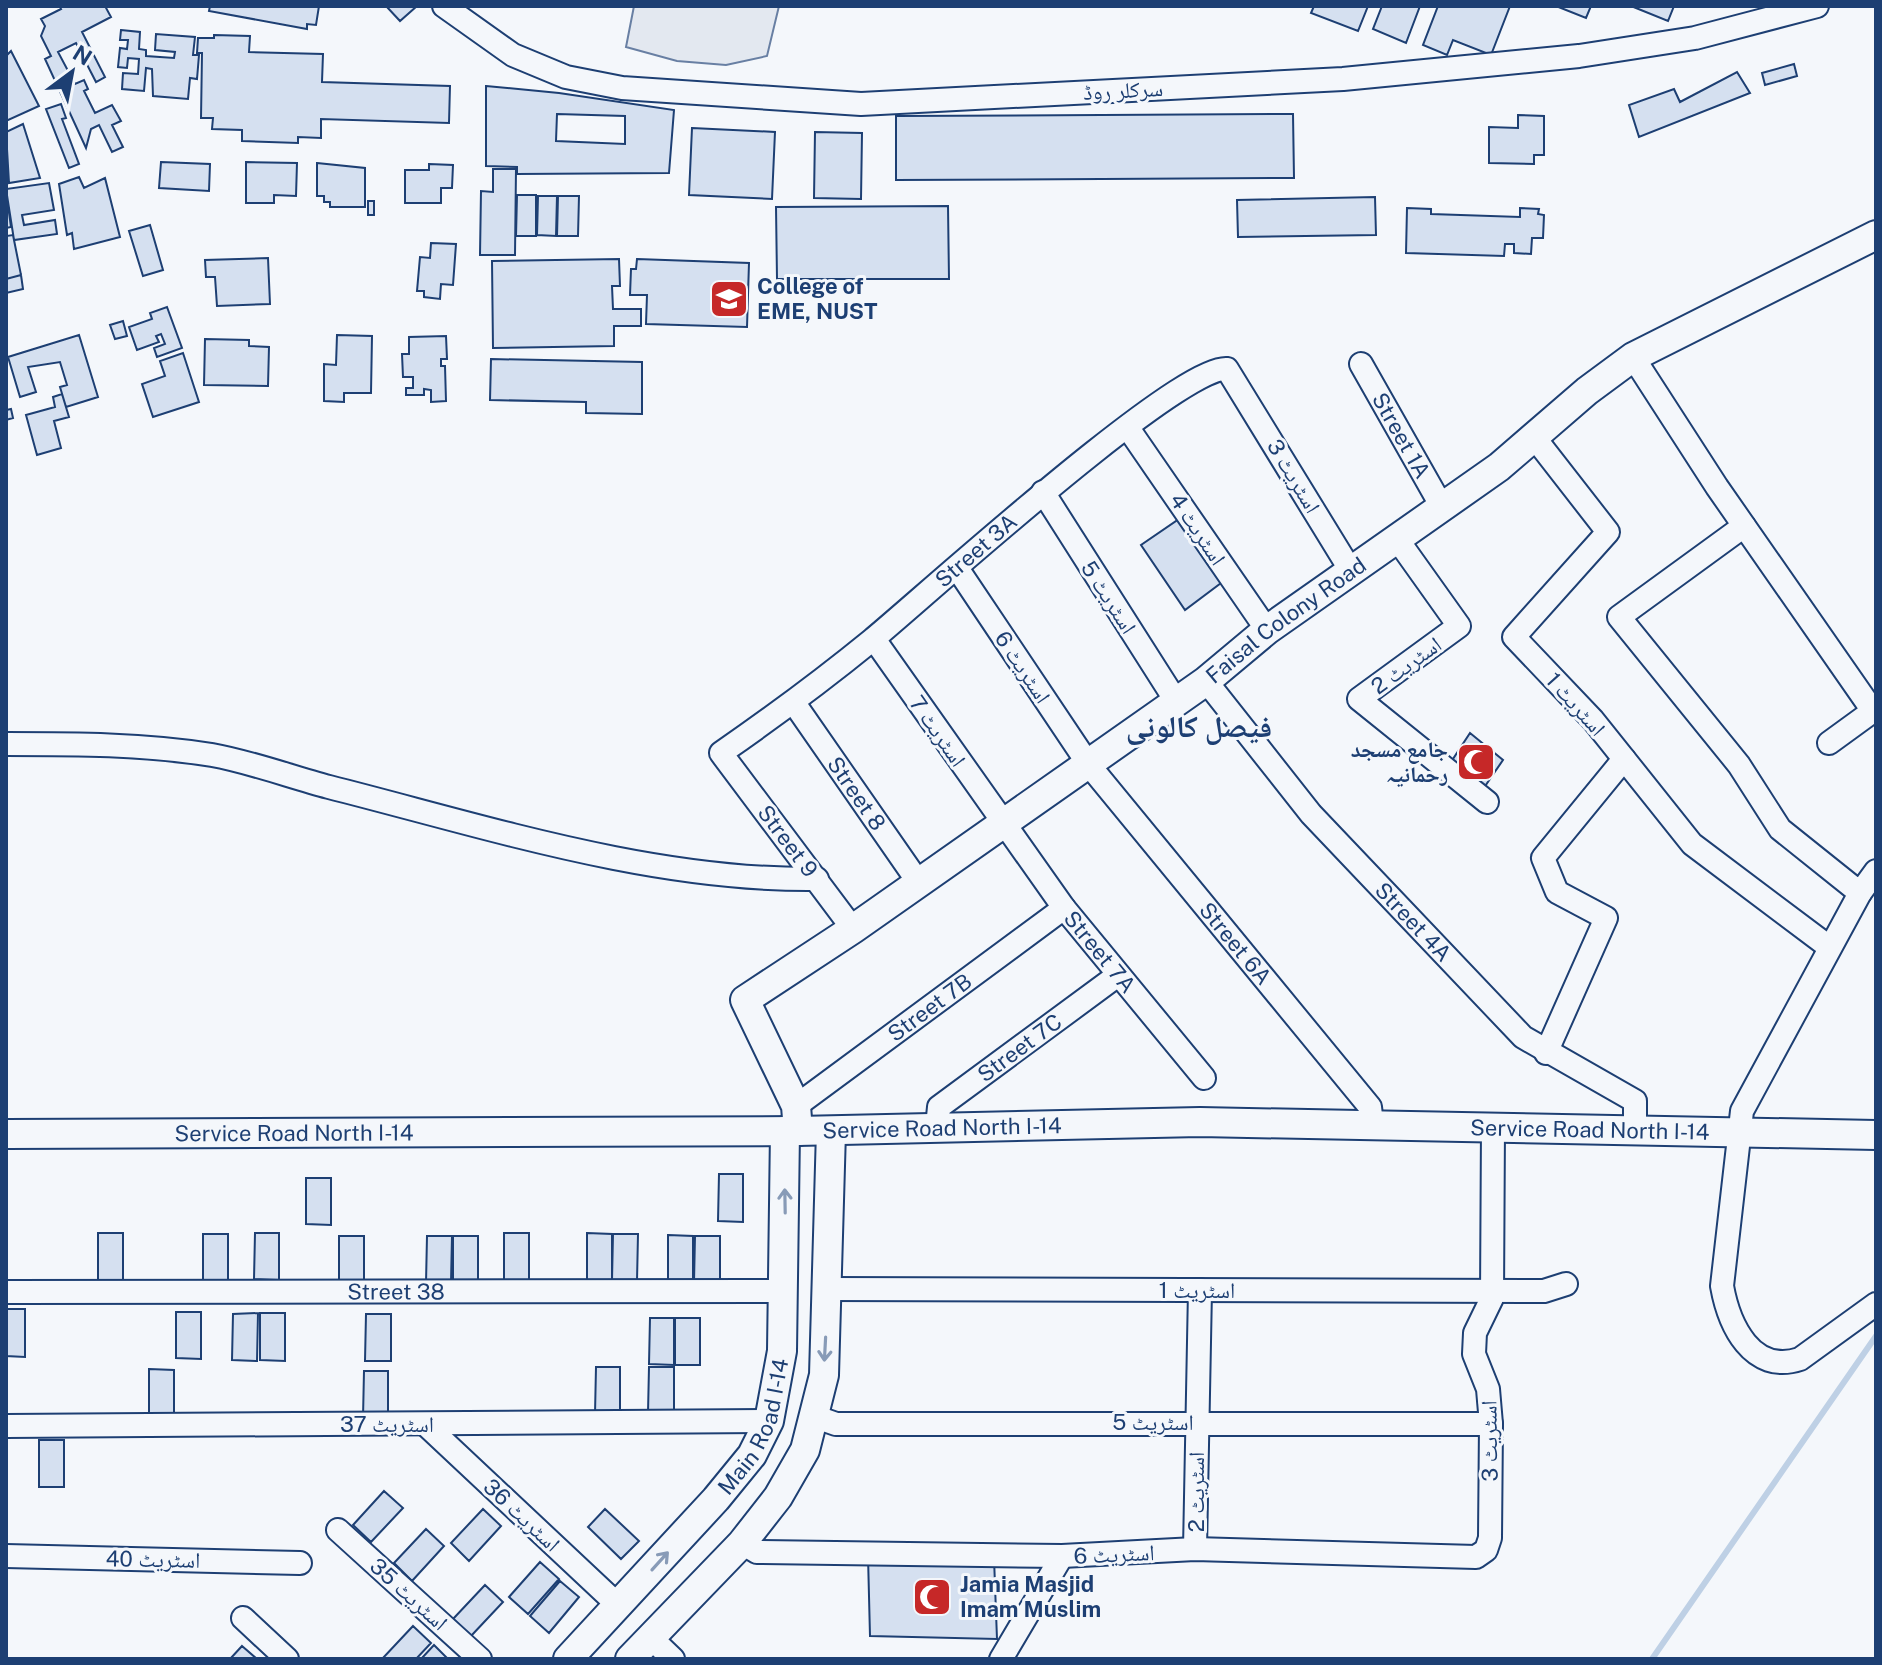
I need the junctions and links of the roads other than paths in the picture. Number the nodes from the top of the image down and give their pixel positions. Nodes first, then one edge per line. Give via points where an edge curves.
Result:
1 (444, 6) edge
2 (1817, 6) edge
3 (1876, 235) edge
4 (1633, 357) junction
5 (1361, 364) dead end
6 (1236, 381) joint
7 (1128, 428) junction
8 (1534, 437) junction
9 (1043, 492) junction
10 (1442, 507) junction
11 (1744, 526) junction
12 (1397, 539) junction
13 (957, 568) junction
14 (1351, 571) junction
15 (1267, 630) junction
16 (874, 639) junction
17 (1206, 681) junction
18 (1176, 701) junction
19 (794, 703) junction
20 (1874, 713) edge
21 (1829, 743) dead end
22 (6, 744) edge
23 (721, 753) joint
24 (1624, 759) junction
25 (1089, 765) junction
26 (1487, 802) dead end
27 (1002, 824) junction
28 (1876, 871) edge
29 (817, 879) junction
30 (919, 883) junction
31 (1860, 893) junction
32 (1064, 908) junction
33 (853, 929) junction
34 (1829, 947) junction
35 (1118, 975) junction
36 (1546, 1053) junction
37 (1204, 1078) dead end
38 (793, 1123) junction
39 (1372, 1124) junction
40 (1493, 1126) junction
41 (937, 1127) junction
42 (1635, 1129) junction
43 (1738, 1130) junction
44 (831, 1131) junction
45 (6, 1134) edge
46 (1876, 1135) edge
47 (786, 1243) junction
48 (828, 1244) junction
49 (1566, 1284) dead end
50 (827, 1289) junction
51 (1200, 1290) junction
52 (1491, 1290) junction
53 (784, 1291) junction
54 (6, 1292) edge
55 (1876, 1304) edge
56 (816, 1417) junction
57 (769, 1421) junction
58 (1196, 1422) junction
59 (425, 1424) junction
60 (1491, 1424) junction
61 (6, 1426) edge
62 (338, 1530) dead end
63 (742, 1543) junction
64 (1195, 1549) junction
65 (1486, 1550) joint
66 (6, 1556) edge
67 (1062, 1556) junction
68 (300, 1563) dead end
69 (619, 1606) junction
70 (243, 1618) dead end
71 (650, 1637) junction
72 (287, 1659) edge
73 (480, 1659) edge
74 (568, 1659) edge
75 (630, 1659) edge
76 (673, 1659) edge
77 (1001, 1659) edge

1 - 2 street, سرکلر روڈ via 513,55 566,77 622,88 861,104 1343,79 1579,56 1695,38
3 - 4 main road, Faisal Colony Road
4 - 8 main road, Faisal Colony Road
4 - 11 street
5 - 10 street, Street 1A
6 - 7 street, Street 3A via 1227,369 1208,371
6 - 14 street, اسٹریٹ 3
7 - 9 street, Street 3A
7 - 15 street, اسٹریٹ 4
8 - 10 main road, Faisal Colony Road
8 - 24 street, اسٹریٹ 1 via 1608,532 1514,637
9 - 13 street, Street 3A
9 - 18 street, اسٹریٹ 5
10 - 12 main road, Faisal Colony Road
11 - 20 street
11 - 31 street via 1619,617 1739,765 1780,829
12 - 14 main road, Faisal Colony Road
12 - 26 street, اسٹریٹ 2 via 1459,626 1359,699
13 - 16 street, Street 3A
13 - 25 street, اسٹریٹ 6
14 - 15 main road, Faisal Colony Road
15 - 17 main road, Faisal Colony Road
16 - 19 street, Street 3A
16 - 27 street, اسٹریٹ 7
17 - 18 main road, Faisal Colony Road
17 - 36 street, Street 4A via 1321,824 1523,1037
18 - 25 main road, Faisal Colony Road
19 - 23 street, Street 3A
19 - 30 street, Street 8
20 - 21 street
22 - 29 street via 97,744 213,756 543,841 677,868
23 - 29 street, Street 9
24 - 34 street, اسٹریٹ 1 via 1692,844
24 - 36 street via 1543,858 1557,892 1606,918
25 - 27 main road, Faisal Colony Road
25 - 39 street, Street 6A via 1370,1107
27 - 30 main road, Faisal Colony Road
27 - 32 street, Street 7A
28 - 31 street
29 - 33 street, Street 9
30 - 33 main road, Faisal Colony Road
31 - 34 street
32 - 35 street, Street 7A
32 - 38 street, Street 7B
33 - 38 main road, Faisal Colony Road via 745,1000
34 - 43 street via 1742,1111
35 - 37 street, Street 7A
35 - 41 street, Street 7C via 939,1107
36 - 42 street, Street 4A via 1635,1101
38 - 44 main road, Service Road North I-14
38 - 45 main road, Service Road North I-14
47 -> 38 main road, Main Road I-14
39 - 40 main road, Service Road North I-14
39 - 41 main road, Service Road North I-14
40 - 42 main road, Service Road North I-14
40 - 52 street, اسٹریٹ 3
41 - 44 main road, Service Road North I-14
42 - 43 main road, Service Road North I-14
43 - 46 main road, Service Road North I-14
43 - 55 street via 1722,1286 1726,1312 1751,1351 1770,1361 1800,1359
44 - 48 main road, Main Road I-14
47 - 48 main road
47 - 53 main road, Main Road I-14
48 - 50 main road, Main Road I-14
49 - 52 street, اسٹریٹ 1 via 1544,1291
50 - 51 street, اسٹریٹ 1
50 -> 56 main road, Main Road I-14 via 824,1375
51 - 52 street, اسٹریٹ 1
51 - 58 street, اسٹریٹ 2
52 - 60 street, اسٹریٹ 3 via 1475,1333 1474,1354 1488,1389
53 - 54 street, Street 38
53 - 57 main road, Main Road I-14 via 782,1351
56 - 58 street, اسٹریٹ 5 via 836,1424
56 - 63 main road, Main Road I-14 via 795,1470
57 - 59 street, اسٹریٹ 37
69 -> 57 main road, Main Road I-14 via 752,1455
58 - 60 street, اسٹریٹ 5
58 - 64 street, اسٹریٹ 2
59 - 61 street, اسٹریٹ 37
59 - 69 street, اسٹریٹ 36
60 - 65 street, اسٹریٹ 3
62 - 73 street, اسٹریٹ 35
63 - 67 street, اسٹریٹ 6 via 757,1552
63 - 71 main road, Main Road I-14
64 - 65 street, اسٹریٹ 6 via 1476,1557
64 - 67 street, اسٹریٹ 6
66 - 68 street, اسٹریٹ 40
67 - 77 street
69 - 74 main road, Main Road I-14
70 - 72 street
71 - 75 main road, Main Road I-14
71 - 76 street

